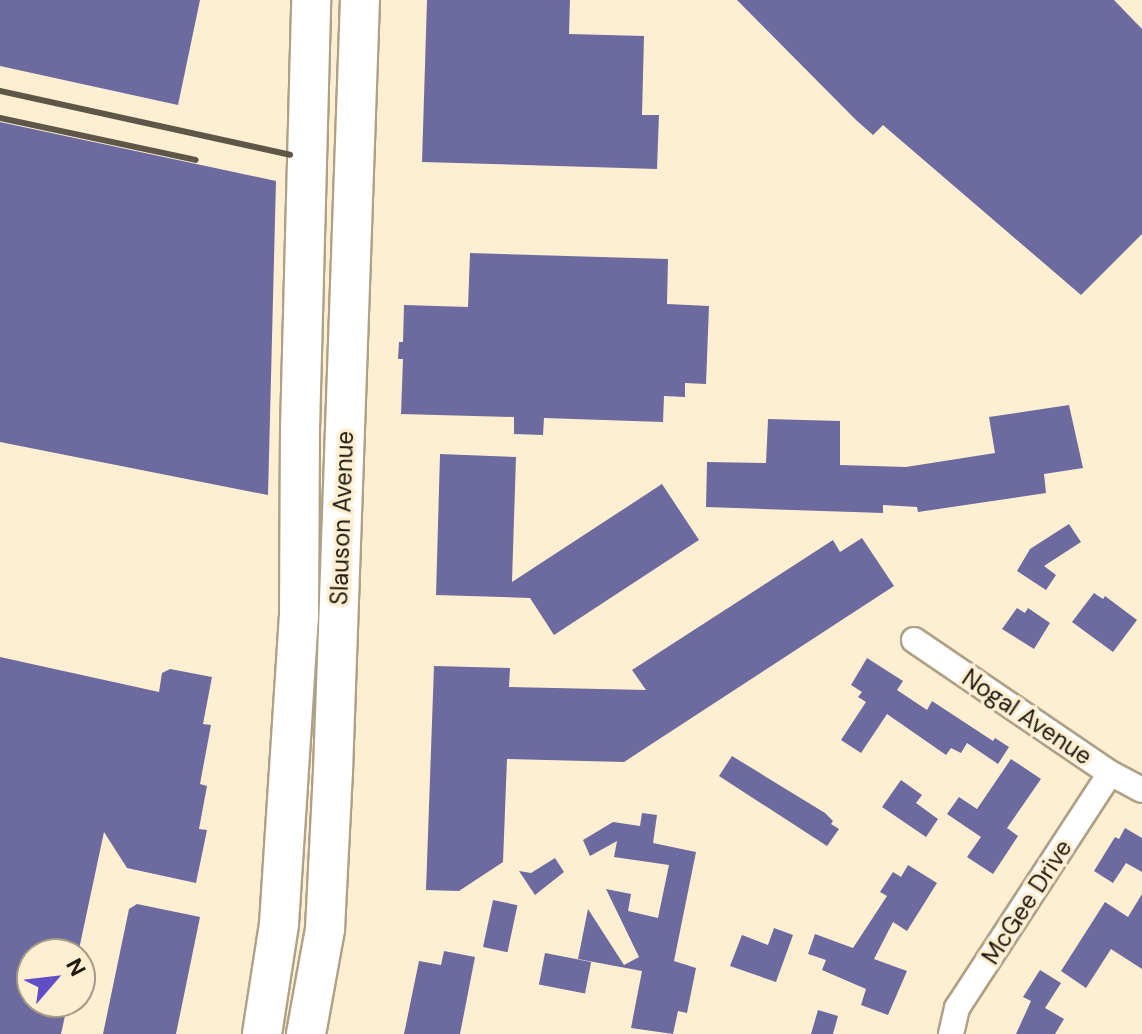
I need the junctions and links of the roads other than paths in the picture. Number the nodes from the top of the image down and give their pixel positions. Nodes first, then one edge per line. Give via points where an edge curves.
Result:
1 (311, 0) edge
2 (360, 0) edge
3 (300, 429) junction
4 (344, 433) junction
5 (299, 618) junction
6 (339, 626) junction
7 (914, 640) dead end
8 (1110, 773) junction
9 (1142, 790) edge
10 (262, 1034) edge
11 (306, 1034) edge
12 (951, 1034) edge

1 - 3 main road, Slauson Avenue
2 - 4 main road, Slauson Avenue
3 - 4 main road
3 - 5 main road, Slauson Avenue
4 - 6 main road, Slauson Avenue
5 - 6 main road
5 - 10 main road, Slauson Avenue via 279,924
6 - 11 main road, Slauson Avenue via 325,929
7 - 8 street, Nogal Avenue
8 - 9 street, Nogal Avenue
8 - 12 street, McGee Drive via 957,1008

